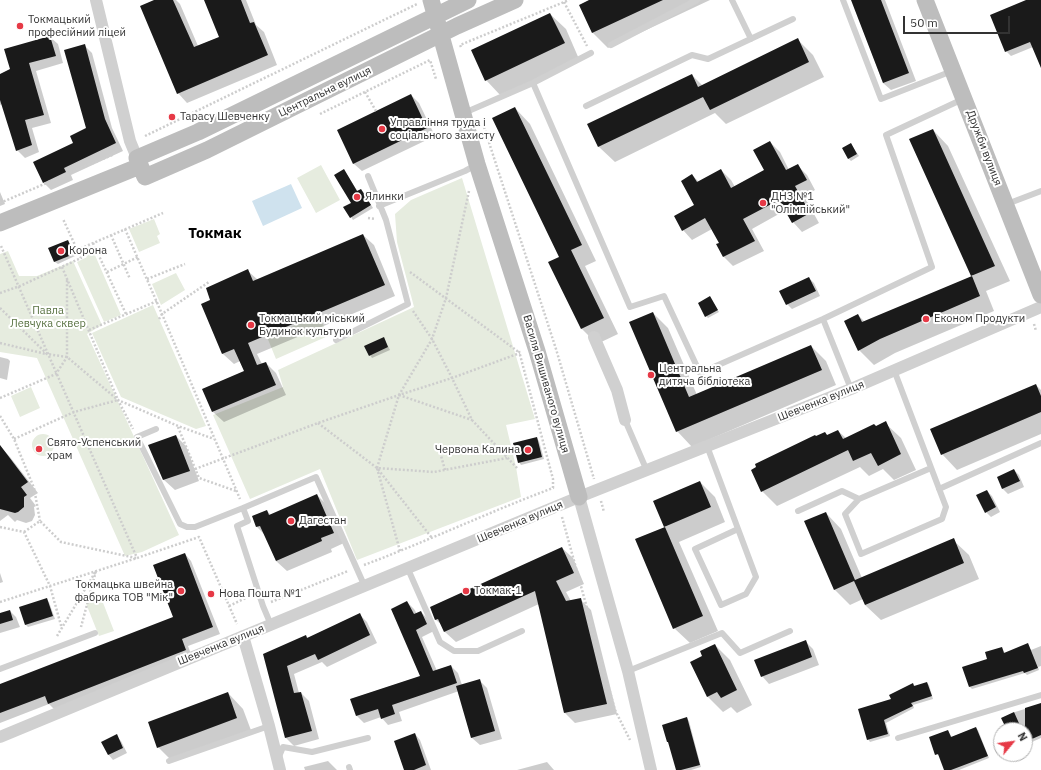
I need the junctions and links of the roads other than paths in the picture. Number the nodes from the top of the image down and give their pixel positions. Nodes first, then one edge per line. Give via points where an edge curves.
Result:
1 (96, 0) edge
2 (468, 0) edge
3 (515, 0) edge
4 (697, 0) edge
5 (732, 0) edge
6 (843, 0) edge
7 (925, 0) edge
8 (429, 6) edge
9 (793, 19) dead end
10 (440, 35) junction
11 (751, 39) junction
12 (611, 45) dead end
13 (591, 53) road end
14 (954, 71) junction
15 (533, 83) junction
16 (964, 98) junction
17 (586, 106) dead end
18 (471, 110) junction
19 (139, 162) junction
20 (477, 164) junction
21 (368, 176) dead end
22 (1041, 191) edge
23 (1006, 205) junction
24 (379, 206) junction
25 (0, 223) edge
26 (1041, 295) edge
27 (1041, 307) edge
28 (823, 319) junction
29 (594, 337) dead end
30 (336, 340) dead end
31 (894, 370) junction
32 (851, 389) junction
33 (625, 420) joint
34 (156, 429) dead end
35 (1041, 443) edge
36 (708, 446) junction
37 (931, 468) junction
38 (647, 471) junction
39 (939, 489) junction
40 (579, 497) junction
41 (859, 499) junction
42 (243, 508) junction
43 (798, 511) dead end
44 (738, 529) junction
45 (408, 569) junction
46 (365, 587) junction
47 (271, 625) junction
48 (522, 631) dead end
49 (790, 631) dead end
50 (95, 633) dead end
51 (243, 636) junction
52 (0, 669) edge
53 (628, 671) junction
54 (1041, 695) edge
55 (269, 726) junction
56 (0, 737) edge
57 (368, 738) dead end
58 (898, 738) dead end
59 (170, 761) dead end
60 (279, 765) edge
61 (651, 770) edge

1 - 19 street via 130,141
2 - 8 street, Центральна вулиця
3 - 10 street, Центральна вулиця
4 - 12 lane
5 - 11 lane
6 - 14 lane via 881,99
7 - 14 street, Дружби вулиця
8 - 10 street, Василя Вишиваного вулиця
8 - 19 street, Центральна вулиця
9 - 11 lane
10 - 18 street, Василя Вишиваного вулиця
10 - 19 street, Центральна вулиця via 160,171 145,177
11 - 17 lane via 708,59 692,55
13 - 15 lane
14 - 16 street, Дружби вулиця
15 - 18 lane
15 - 28 lane via 630,307 664,296 700,373
16 - 23 street, Дружби вулиця
16 - 28 lane via 886,135 932,267
18 - 20 street, Василя Вишиваного вулиця
19 - 25 street, Центральна вулиця
20 - 24 lane
20 - 40 street, Василя Вишиваного вулиця via 537,351
21 - 24 lane
22 - 23 lane
23 - 26 street, Дружби вулиця
24 - 30 lane via 386,220 408,304
27 - 31 street, Шевченка вулиця
28 - 32 lane
29 - 33 street via 617,390
31 - 32 street, Шевченка вулиця
31 - 37 lane
32 - 36 street, Шевченка вулиця
33 - 38 lane
34 - 42 lane via 138,437 180,524 195,527
35 - 39 lane
36 - 38 street, Шевченка вулиця
36 - 44 lane
37 - 39 lane
37 - 41 lane
38 - 40 street, Шевченка вулиця
39 - 41 lane via 946,507 942,519 860,554 845,514
40 - 45 street, Шевченка вулиця
40 - 53 street, Василя Вишиваного вулиця
41 - 43 lane via 842,491
42 - 46 lane via 316,477
42 - 47 lane via 248,521 238,526
44 - 44 lane via 756,577 746,594 721,605 695,550
45 - 46 street, Шевченка вулиця
45 - 48 lane via 440,642 454,651 478,651
46 - 47 street, Шевченка вулиця
47 - 51 street, Шевченка вулиця
49 - 53 lane via 740,653 722,633
50 - 52 lane
51 - 55 street
51 - 56 street, Шевченка вулиця
53 - 61 street, Василя Вишиваного вулиця
54 - 58 lane
55 - 59 lane
55 - 60 street
57 - 60 lane via 312,752 283,747

